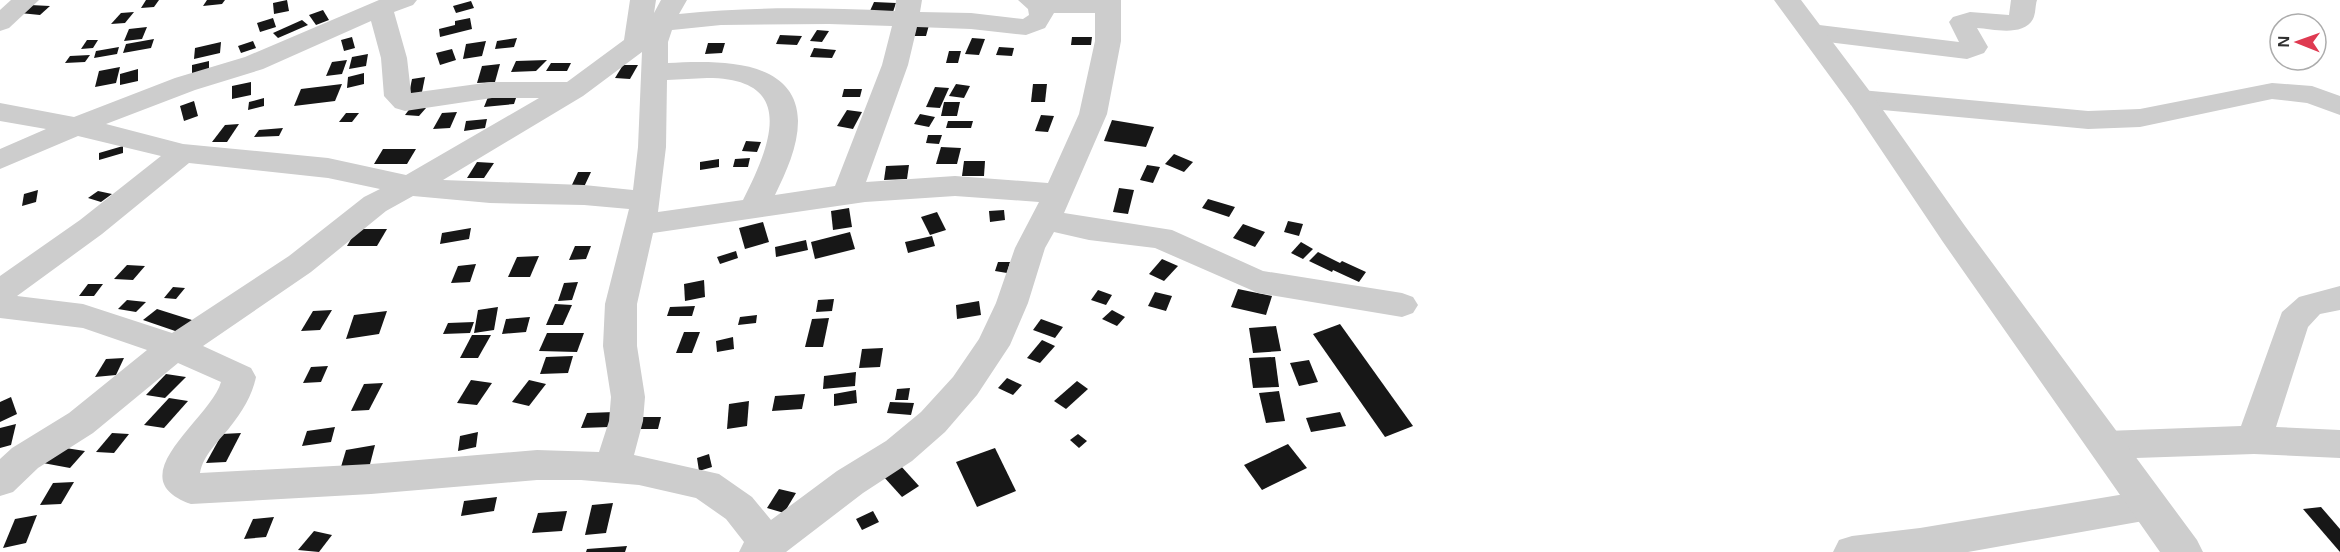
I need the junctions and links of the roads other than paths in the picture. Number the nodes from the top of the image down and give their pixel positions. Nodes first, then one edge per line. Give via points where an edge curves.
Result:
1 (26, 0) edge
2 (1788, 0) edge
3 (2024, 0) edge
4 (1036, 3) edge
5 (1108, 3) edge
6 (392, 4) edge
7 (908, 9) edge
8 (654, 22) edge
9 (0, 23) edge
10 (1811, 32) junction
11 (655, 72) junction
12 (573, 90) junction
13 (1861, 99) junction
14 (2340, 106) edge
15 (0, 112) edge
16 (76, 128) junction
17 (183, 153) junction
18 (0, 160) edge
19 (409, 186) junction
20 (847, 194) junction
21 (1052, 207) junction
22 (753, 210) junction
23 (644, 212) junction
24 (0, 292) edge
25 (2340, 298) edge
26 (1402, 305) dead end
27 (0, 306) edge
28 (175, 349) junction
29 (2254, 440) junction
30 (2106, 444) junction
31 (2340, 444) edge
32 (613, 468) junction
33 (0, 481) edge
34 (2150, 505) junction
35 (763, 548) edge
36 (1852, 552) edge
37 (2183, 552) edge

1 - 9 street
2 - 10 street
3 - 10 street via 2018,21 1962,22 1975,47 1967,51
4 - 5 street
4 - 7 street via 1041,15 1036,23 1026,27
5 - 21 street via 1108,41 1093,114
6 - 12 street via 398,96 405,102 492,90
6 - 16 street via 274,55 162,92
7 - 8 street
7 - 20 street via 895,65
8 - 11 street
8 - 12 street
10 - 13 street
11 - 22 street via 724,70 759,79 775,91 784,113 783,136
11 - 23 street
12 - 19 street
13 - 14 street via 2088,120 2140,118 2272,91 2312,95
13 - 30 street
15 - 16 street
16 - 17 street
16 - 18 street
17 - 19 street via 328,168
17 - 24 street via 91,227
19 - 23 street via 585,195
19 - 28 street via 375,204 300,264
20 - 21 street via 980,186
20 - 22 street
21 - 26 street via 1089,229 1161,238 1258,282
21 - 35 street via 1030,248 993,345 964,386 933,422 899,451 850,482
22 - 23 street
23 - 32 street via 621,304 620,346 628,398
25 - 29 street via 2310,305 2294,321
27 - 28 street via 80,315
28 - 32 street via 238,377 238,389 204,431 181,470 180,482 191,489 537,465
28 - 33 street via 81,423 25,458
29 - 30 street
29 - 31 street
30 - 34 street
32 - 35 street via 706,485 739,508
34 - 36 street
34 - 37 street

